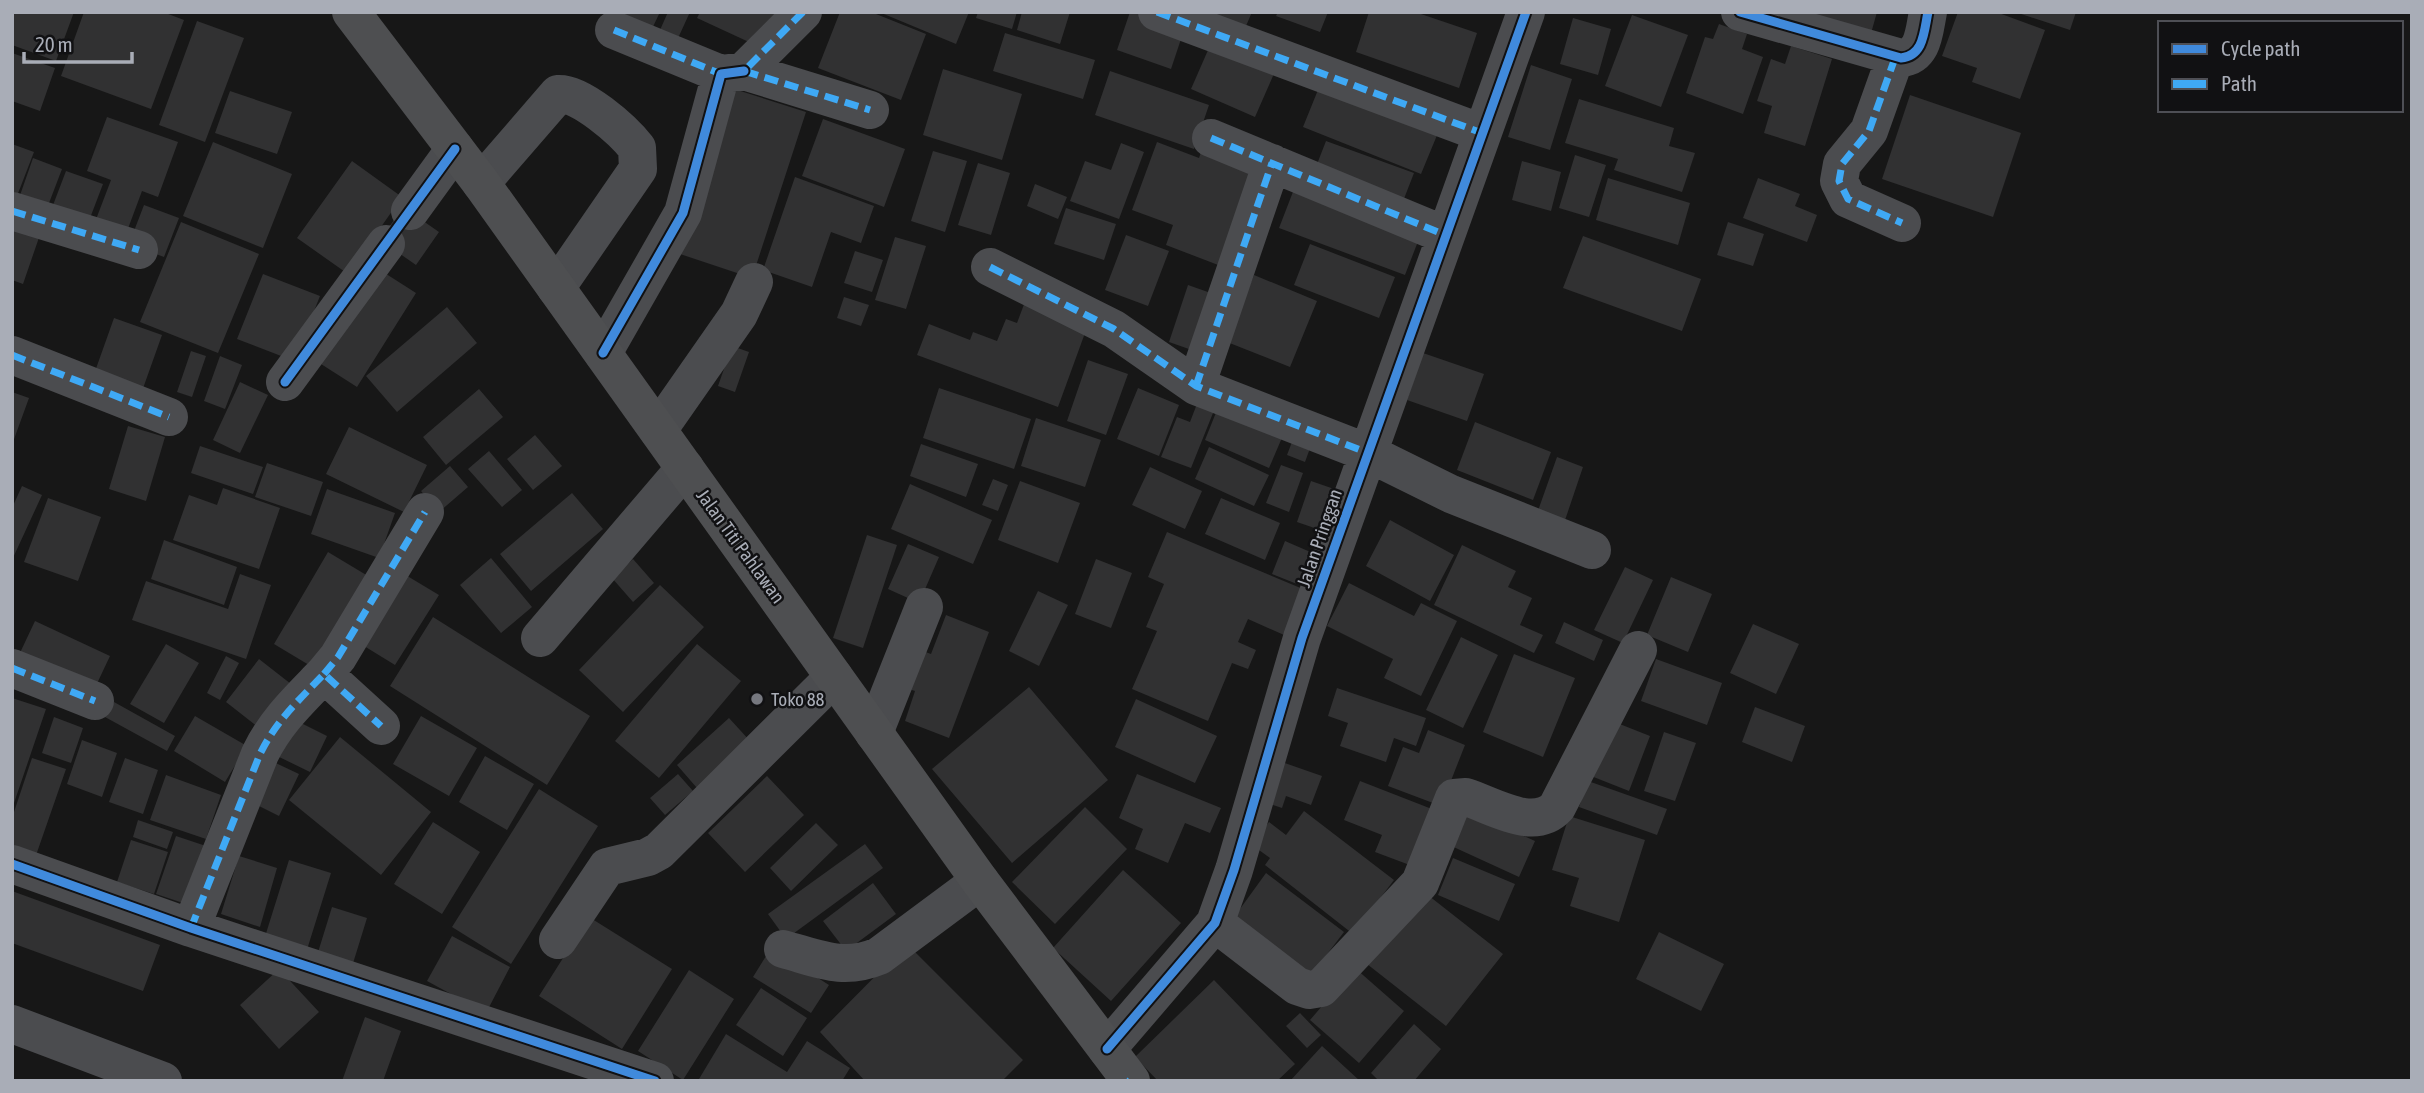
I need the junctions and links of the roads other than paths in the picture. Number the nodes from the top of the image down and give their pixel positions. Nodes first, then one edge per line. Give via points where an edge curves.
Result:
1 (351, 12) edge
2 (803, 12) edge
3 (1157, 12) edge
4 (1526, 12) edge
5 (1740, 12) edge
6 (1928, 12) edge
7 (614, 30) dead end
8 (1895, 58) junction
9 (732, 73) junction
10 (870, 110) dead end
11 (1482, 133) junction
12 (1211, 138) dead end
13 (455, 149) junction
14 (1272, 163) junction
15 (481, 183) junction
16 (12, 211) edge
17 (410, 211) dead end
18 (1902, 223) dead end
19 (1446, 235) junction
20 (386, 244) dead end
21 (139, 250) dead end
22 (990, 267) dead end
23 (754, 282) dead end
24 (556, 288) junction
25 (603, 353) junction
26 (12, 355) edge
27 (285, 382) dead end
28 (1196, 386) junction
29 (169, 417) dead end
30 (658, 430) junction
31 (1368, 453) junction
32 (684, 468) junction
33 (425, 512) dead end
34 (1592, 550) dead end
35 (924, 607) dead end
36 (540, 638) dead end
37 (1639, 650) dead end
38 (12, 668) edge
39 (324, 674) junction
40 (834, 677) junction
41 (95, 701) dead end
42 (381, 726) dead end
43 (874, 733) junction
44 (12, 864) edge
45 (980, 881) junction
46 (1215, 923) junction
47 (191, 928) junction
48 (558, 940) dead end
49 (783, 949) dead end
50 (12, 1024) edge
51 (1107, 1049) junction
52 (1130, 1080) edge
53 (163, 1081) edge
54 (655, 1081) edge

1 - 13 main road, Jalan Titi Pahlawan
2 - 9 street
3 - 11 street
4 - 11 street, Jalan Pringgan
5 - 8 street
6 - 8 street via 1920,47
7 - 9 street
8 - 18 street via 1869,131 1842,164 1839,181 1848,199
9 - 10 street
9 - 25 street via 683,213
11 - 19 street, Jalan Pringgan
12 - 14 street
13 - 15 main road, Jalan Titi Pahlawan
13 - 17 street
14 - 19 street
14 - 28 street
15 - 24 main road, Jalan Titi Pahlawan
15 - 24 street via 558,94 568,93 582,101 637,148 638,169
16 - 21 street
19 - 31 street, Jalan Pringgan
20 - 27 street
22 - 28 street via 1114,329
23 - 30 street via 739,314
24 - 25 main road, Jalan Titi Pahlawan
25 - 30 main road, Jalan Titi Pahlawan
26 - 29 street
28 - 31 street
30 - 32 main road, Jalan Titi Pahlawan
31 - 34 street via 1451,494
31 - 46 street, Jalan Pringgan via 1302,638
32 - 36 street
32 - 40 main road, Jalan Titi Pahlawan
33 - 39 street
35 - 43 street
37 - 46 street via 1548,817 1534,820 1466,797 1454,798 1420,883 1321,988 1297,986
38 - 41 street
39 - 42 street
39 - 47 street via 272,729
40 - 43 main road, Jalan Titi Pahlawan
40 - 48 street via 659,851 607,867
43 - 45 main road, Jalan Titi Pahlawan
44 - 47 street
45 - 49 street via 879,956 860,964 838,964
45 - 51 main road, Jalan Titi Pahlawan
46 - 51 street, Jalan Pringgan
47 - 54 street
50 - 53 street
51 - 52 main road, Jalan Titi Pahlawan

